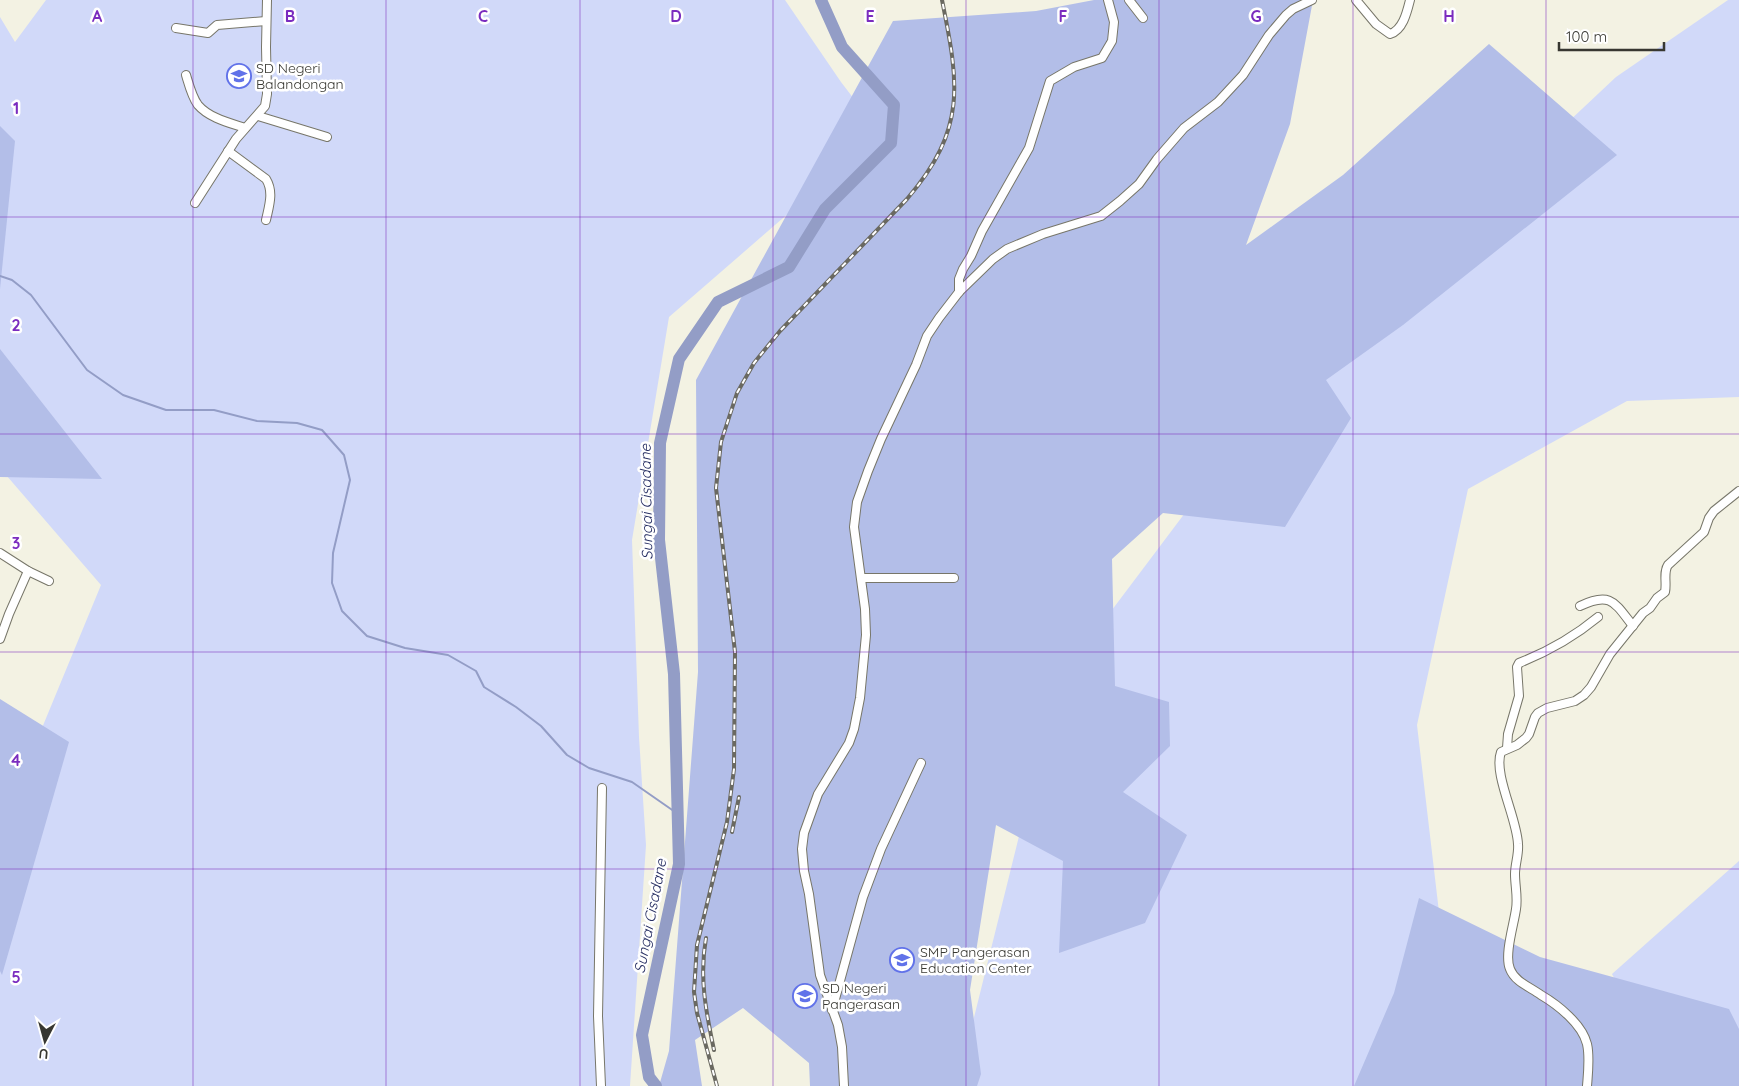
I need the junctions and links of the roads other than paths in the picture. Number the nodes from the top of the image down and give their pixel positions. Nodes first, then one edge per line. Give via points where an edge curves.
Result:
1 (268, 0) edge
2 (1108, 0) edge
3 (1129, 0) edge
4 (1312, 0) edge
5 (1356, 0) edge
6 (1410, 0) edge
7 (1144, 18) dead end
8 (266, 21) junction
9 (176, 28) dead end
10 (186, 75) dead end
11 (258, 116) junction
12 (245, 128) junction
13 (327, 136) dead end
14 (228, 151) junction
15 (195, 202) dead end
16 (266, 220) dead end
17 (959, 292) junction
18 (1739, 491) edge
19 (0, 553) edge
20 (28, 571) junction
21 (862, 578) junction
22 (954, 578) dead end
23 (49, 581) dead end
24 (1580, 606) dead end
25 (1598, 617) dead end
26 (4, 621) edge
27 (1633, 626) junction
28 (0, 639) edge
29 (1507, 748) junction
30 (921, 763) dead end
31 (602, 788) dead end
32 (832, 1010) junction
33 (601, 1086) edge
34 (844, 1086) edge
35 (1587, 1086) edge

1 - 8 street
2 - 17 street via 1114,22 1112,42 1102,58 1074,67 1050,81 1029,148 963,269
3 - 7 street
4 - 17 street via 1286,15 1244,74 1218,102 1184,128 1139,184 1120,201 1100,216 1043,234 1008,250 993,259
5 - 6 street via 1379,27 1390,34 1405,18
8 - 9 street via 217,25 208,33
8 - 11 street via 267,99
10 - 12 street via 194,98 204,110
11 - 12 street
11 - 13 street
12 - 14 street
14 - 15 street
14 - 16 street via 269,184 271,194
17 - 21 street via 927,336 861,491 854,526
18 - 27 street via 1714,511 1704,532 1668,565 1664,592
19 - 20 street
20 - 23 street
20 - 26 street
21 - 22 street
21 - 32 street via 866,635 854,729 846,751 816,799 802,849 820,975
24 - 27 street via 1594,599 1606,599 1616,605
25 - 29 street via 1541,654 1519,663 1519,696
26 - 28 street
27 - 29 street via 1610,654 1584,695 1538,713 1529,734 1517,745
29 - 35 street via 1501,752 1499,763 1518,848 1515,873 1517,903 1509,968 1521,982 1553,1003 1578,1027 1587,1043
30 - 32 street via 881,849 863,897
31 - 33 street via 598,1016
32 - 34 street via 842,1046

